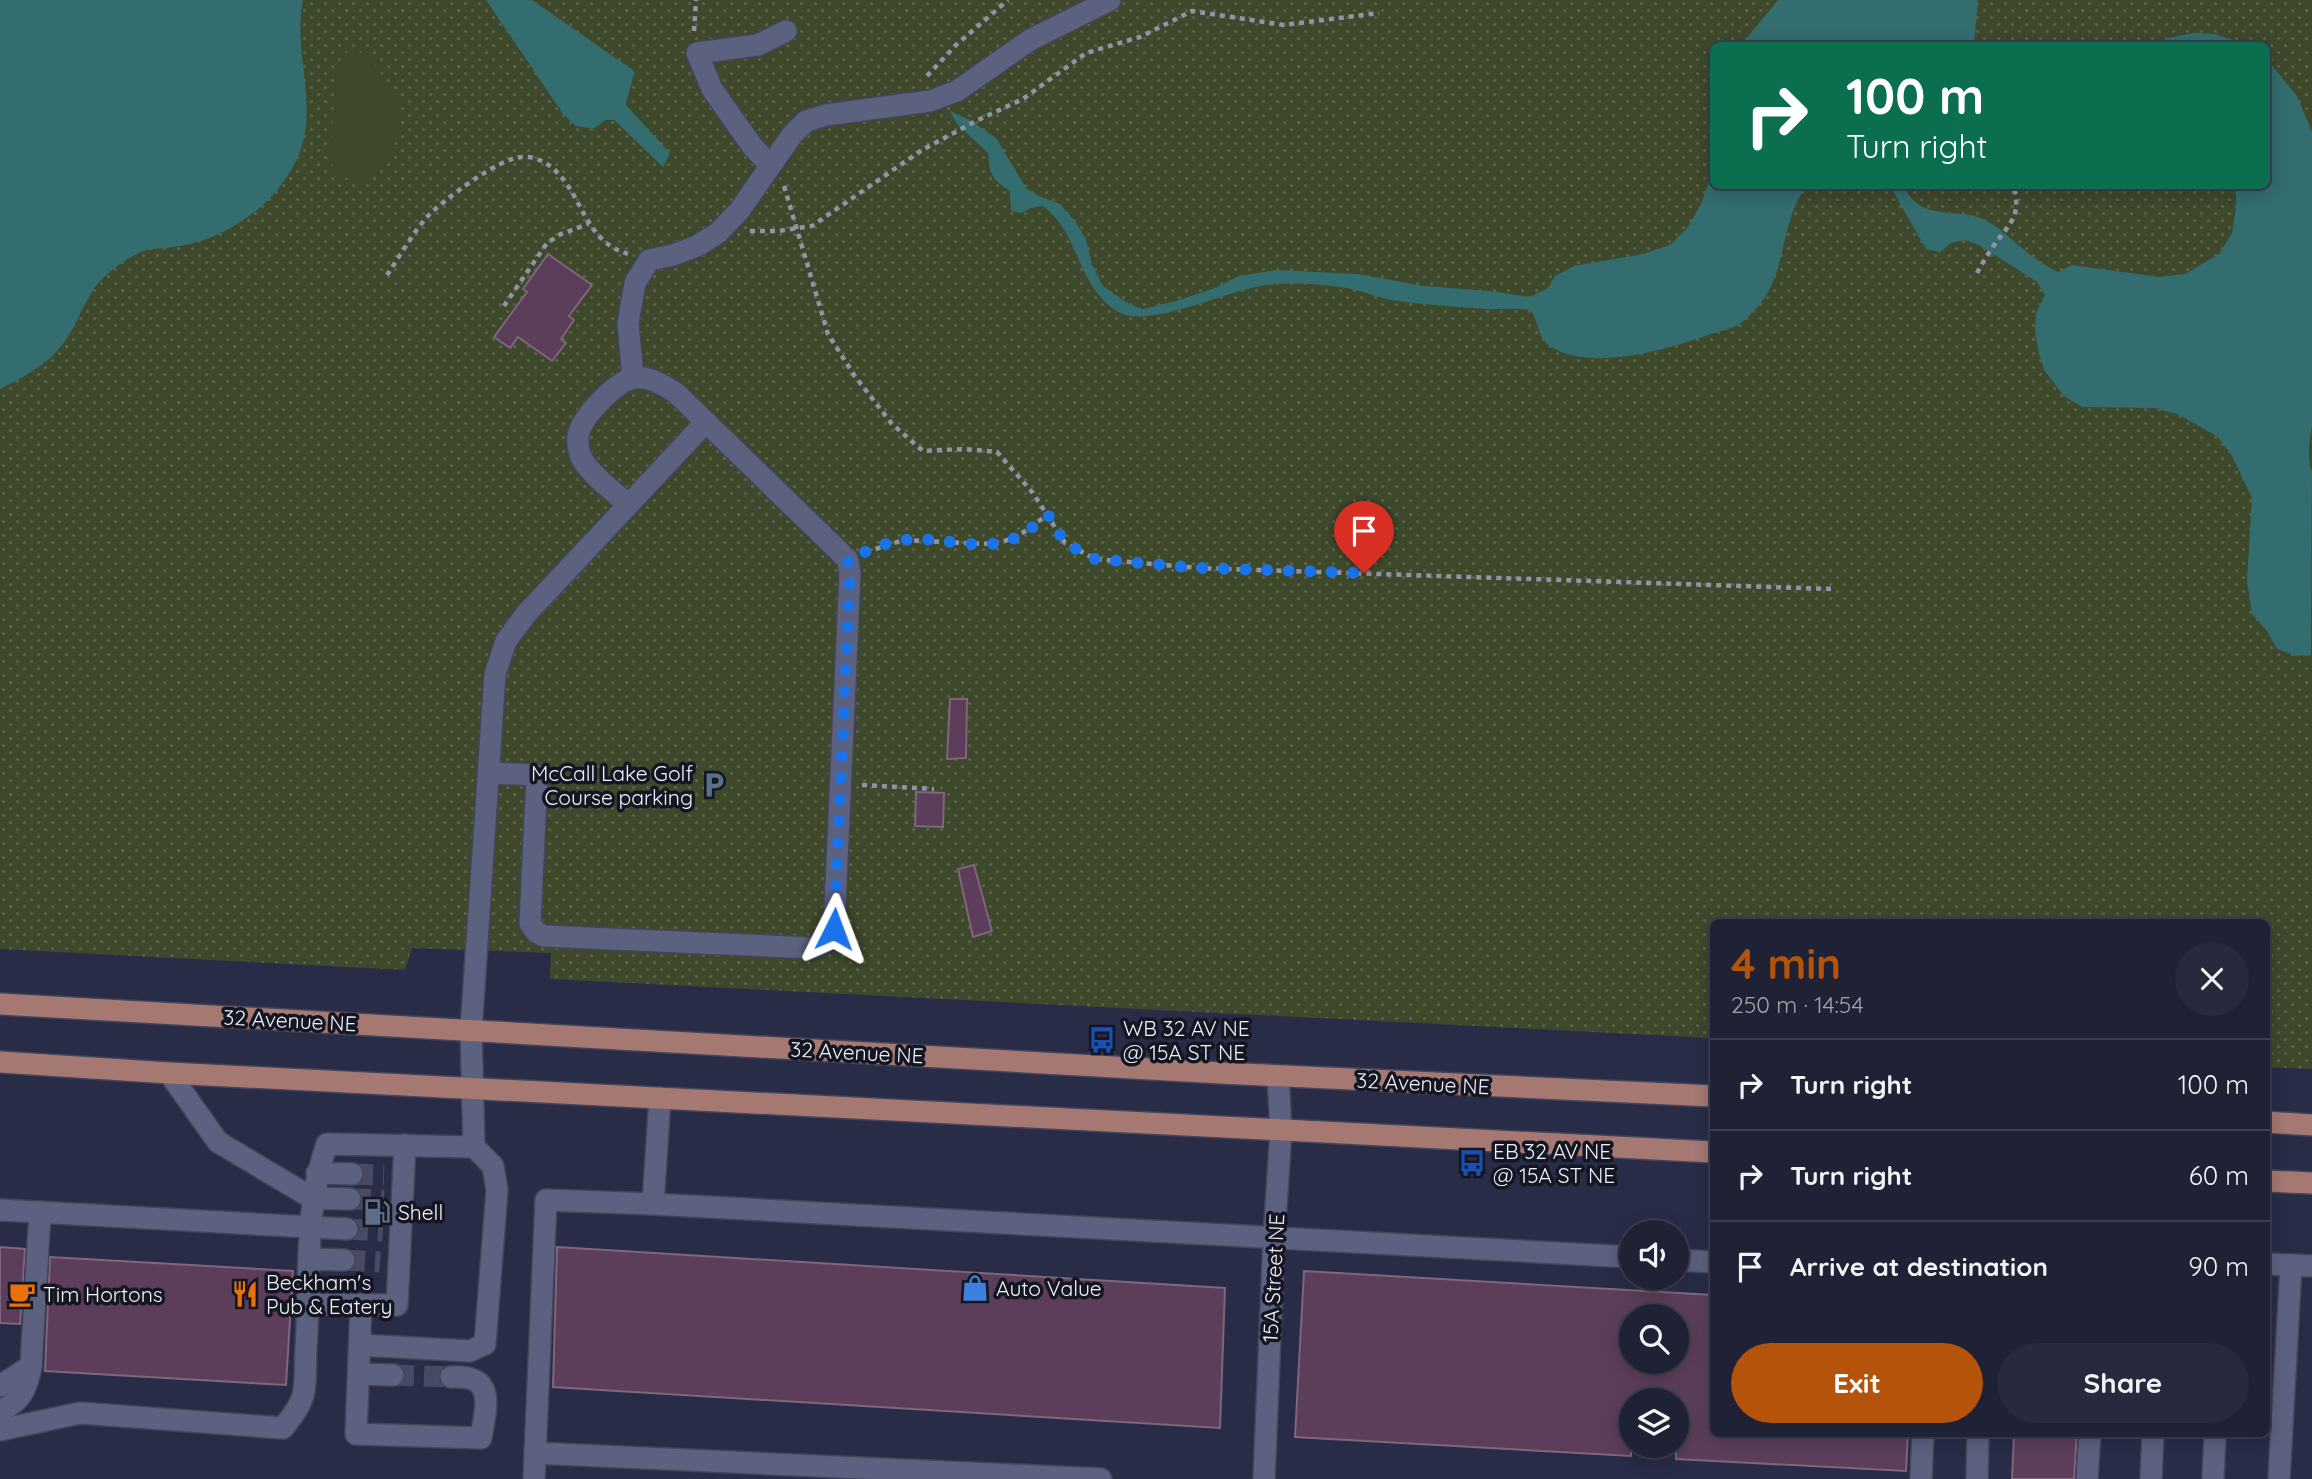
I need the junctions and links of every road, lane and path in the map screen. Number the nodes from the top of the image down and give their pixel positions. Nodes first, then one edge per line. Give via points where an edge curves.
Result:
1 (696, 0) edge
2 (1008, 0) edge
3 (1110, 0) edge
4 (1379, 13) dead end
5 (786, 31) dead end
6 (697, 53) junction
7 (927, 77) dead end
8 (770, 165) junction
9 (2014, 189) edge
10 (588, 224) junction
11 (798, 228) junction
12 (718, 233) junction
13 (649, 260) junction
14 (1977, 273) dead end
15 (387, 275) dead end
16 (504, 306) dead end
17 (633, 378) junction
18 (706, 422) junction
19 (628, 505) junction
20 (1048, 515) junction
21 (848, 560) junction
22 (1831, 589) dead end
23 (489, 773) junction
24 (873, 786) dead end
25 (934, 789) dead end
26 (0, 1004) edge
27 (471, 1031) junction
28 (0, 1062) edge
29 (169, 1073) junction
30 (1278, 1076) junction
31 (472, 1088) junction
32 (1710, 1096) edge
33 (660, 1098) junction
34 (2270, 1122) edge
35 (2312, 1125) edge
36 (1281, 1130) junction
37 (405, 1145) junction
38 (474, 1147) junction
39 (1710, 1152) edge
40 (317, 1172) junction
41 (352, 1174) tunnel mouth
42 (2270, 1181) edge
43 (2312, 1183) edge
44 (312, 1198) junction
45 (350, 1199) tunnel mouth
46 (653, 1204) junction
47 (0, 1210) edge
48 (40, 1212) junction
49 (310, 1228) junction
50 (347, 1229) tunnel mouth
51 (1274, 1238) junction
52 (1619, 1256) edge
53 (309, 1259) junction
54 (344, 1260) tunnel mouth
55 (1689, 1261) edge
56 (1710, 1262) edge
57 (2270, 1264) edge
58 (2301, 1266) edge
59 (309, 1304) junction
60 (361, 1305) junction
61 (360, 1345) junction
62 (32, 1367) junction
63 (359, 1374) junction
64 (393, 1376) tunnel mouth
65 (451, 1377) tunnel mouth
66 (0, 1386) edge
67 (0, 1410) edge
68 (0, 1430) edge
69 (1923, 1437) edge
70 (1978, 1437) edge
71 (2090, 1437) edge
72 (2153, 1437) edge
73 (2215, 1437) edge
74 (535, 1453) junction
75 (534, 1479) edge
76 (1101, 1479) edge
77 (1264, 1479) edge
78 (1921, 1479) edge
79 (1977, 1479) edge
80 (2087, 1479) edge
81 (2151, 1479) edge
82 (2213, 1479) edge
83 (2279, 1479) edge

1 - 6 path
2 - 7 path
3 - 8 street via 1030,40 957,91 930,101 806,121
4 - 11 path via 1284,25 1192,10 1140,37 1086,53 1023,99 922,150 812,226
5 - 6 street via 758,45
6 - 8 street via 712,89
8 - 11 path via 787,190
8 - 12 street
9 - 14 path via 2011,226
10 - 13 path via 620,252
10 - 15 path via 555,170 533,158 512,158 457,191 427,218
10 - 16 path via 547,243
11 - 12 path
11 - 20 path via 828,334 892,424 923,451 997,452
12 - 13 street via 697,246
13 - 17 street via 635,283 628,323
17 - 18 street via 657,381
17 - 19 street via 615,386 590,414 577,441 581,457
18 - 19 street
18 - 21 street
19 - 23 street via 506,641 495,674
20 - 21 path via 1017,537 1001,542 904,540
20 - 22 path via 1065,543 1095,559 1199,568
21 - 23 street via 834,929 823,943 800,947 544,936 536,932 530,923 537,775
23 - 27 street
24 - 25 path
26 - 27 main road, 32 Avenue NE
27 - 30 main road, 32 Avenue NE
27 - 31 street
28 - 29 main road
29 - 31 main road
29 - 44 street via 218,1142
30 - 32 main road, 32 Avenue NE
30 - 36 street, 15A Street NE
31 - 33 main road
31 - 38 street
33 - 36 main road
33 - 46 street
34 - 35 main road
36 - 39 main road
36 - 51 street, 15A Street NE
37 - 38 street
37 - 40 street via 327,1144
37 - 60 street via 394,1176 390,1262 397,1305
38 - 61 street via 493,1166 497,1190 485,1344 470,1351
40 - 41 street
40 - 44 street
42 - 43 main road
44 - 45 street
44 - 49 street
46 - 51 street
46 - 74 street via 546,1200
47 - 48 street
48 - 49 street
48 - 62 street
49 - 50 street
49 - 53 street
51 - 52 street
51 - 77 street, 15A Street NE
53 - 54 street
53 - 59 street
55 - 56 street
57 - 58 street
58 - 83 street
59 - 60 street
59 - 68 street via 302,1399 284,1429 80,1413
60 - 61 street
61 - 63 street
62 - 66 street
62 - 67 street via 27,1386
63 - 64 street
63 - 65 street via 356,1434 481,1438 486,1396 477,1381
69 - 78 street
70 - 79 street
71 - 80 street
72 - 81 street
73 - 82 street
74 - 75 street
74 - 76 street

